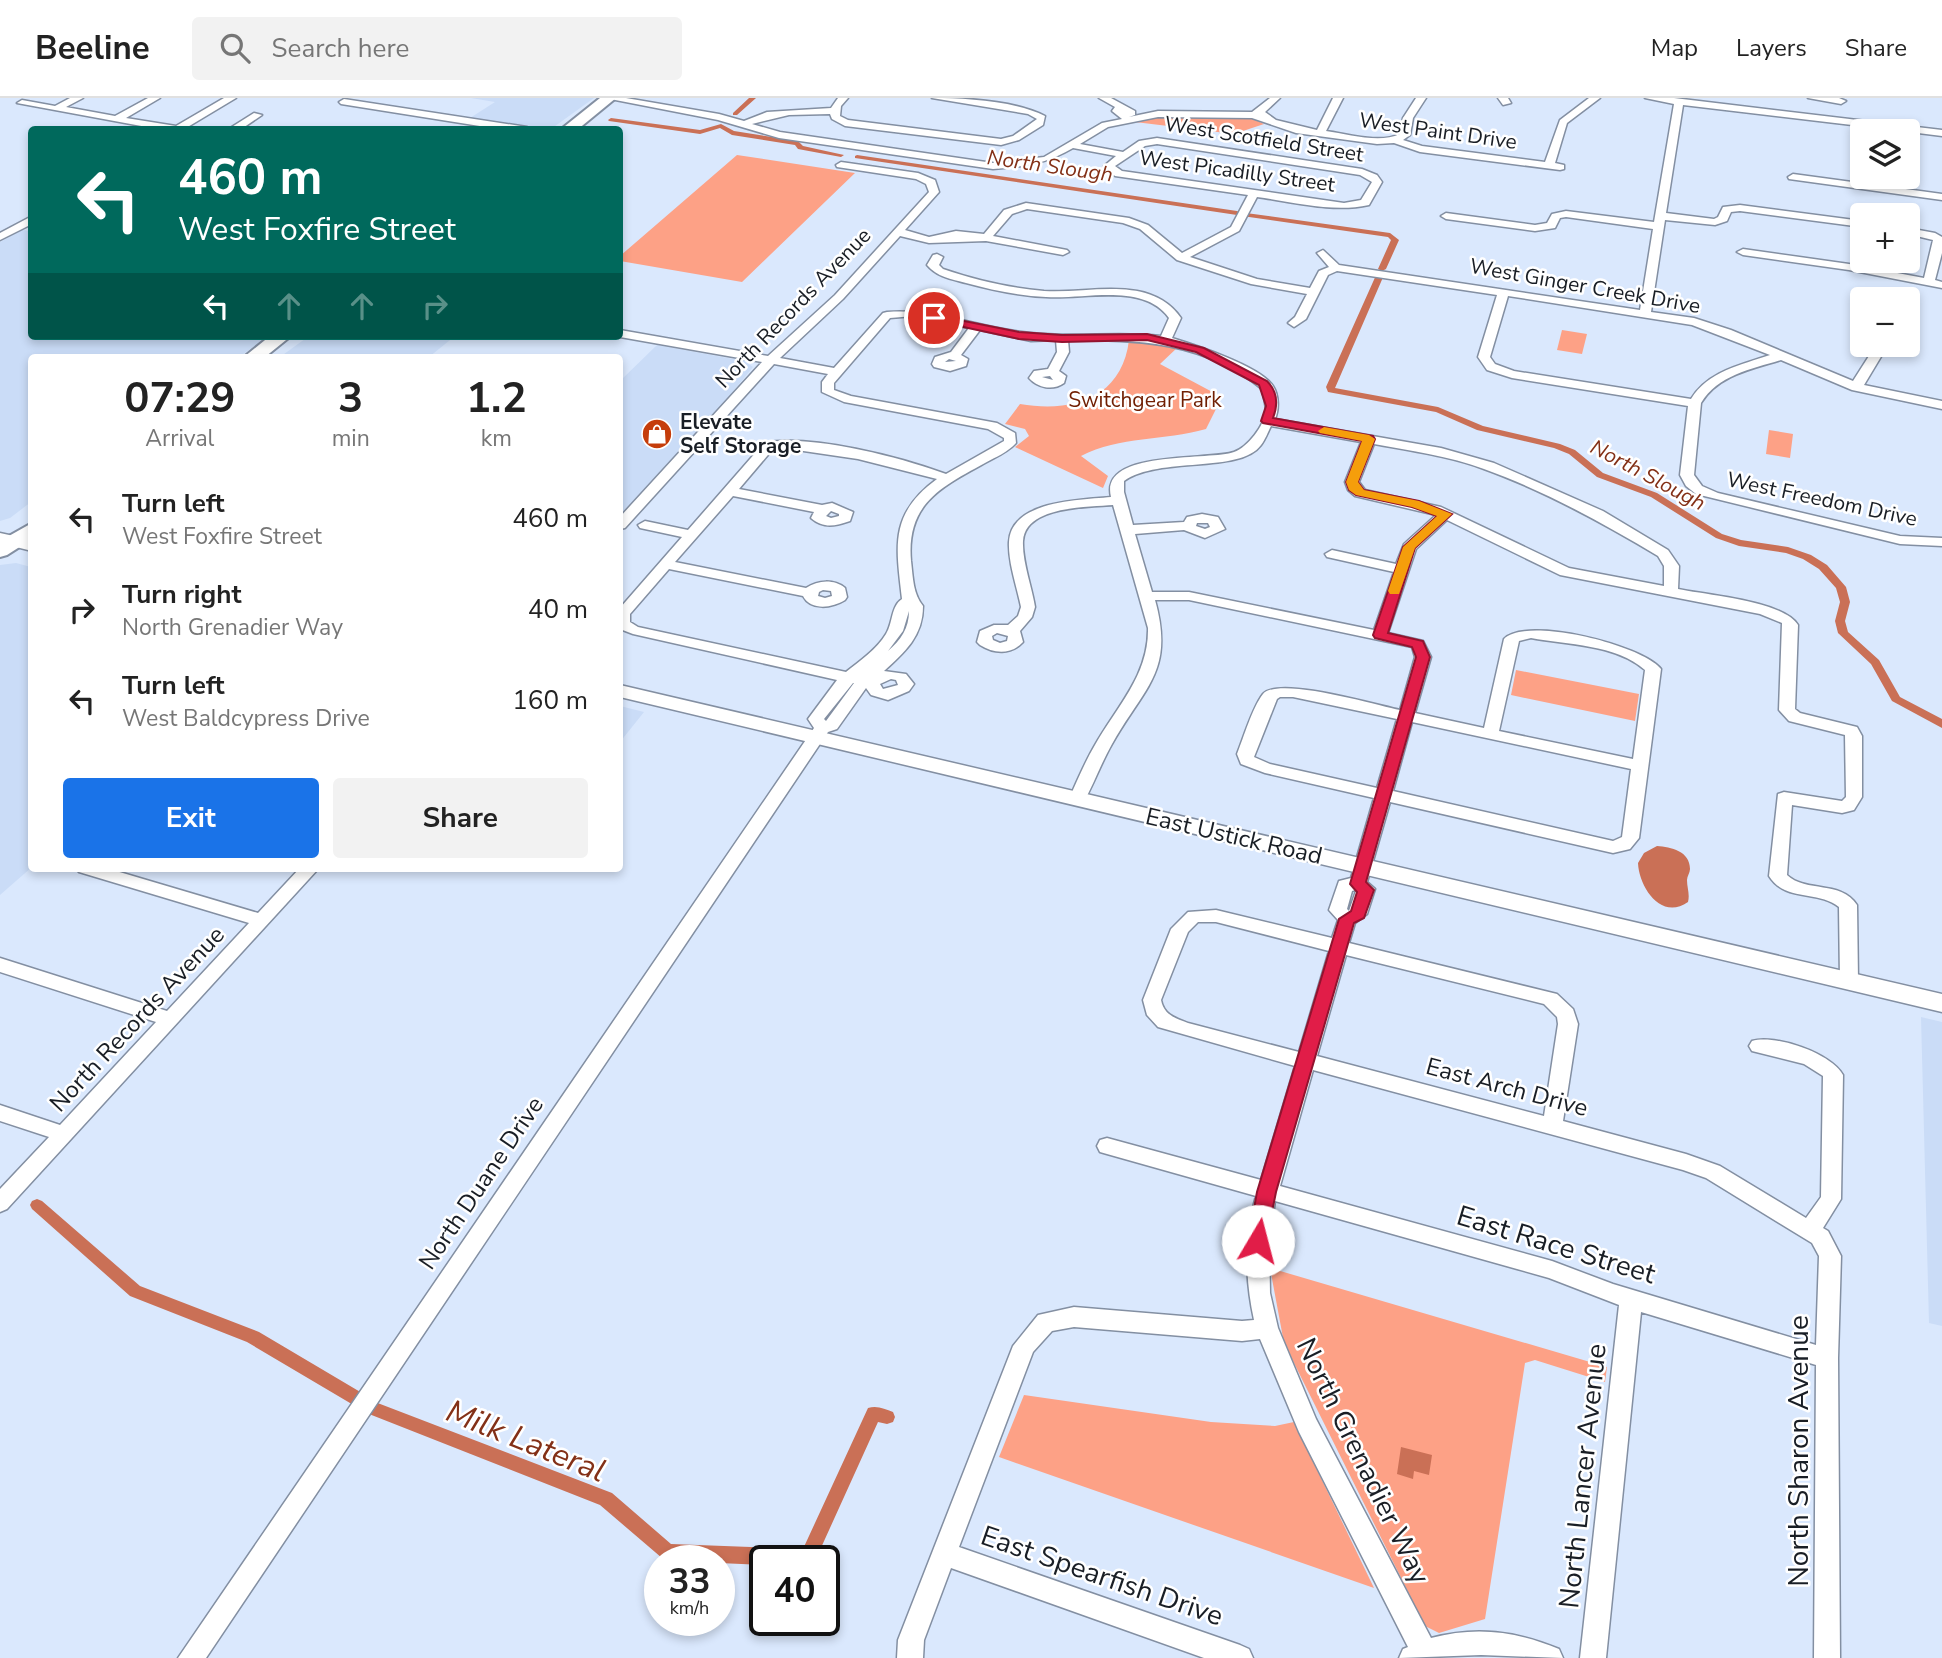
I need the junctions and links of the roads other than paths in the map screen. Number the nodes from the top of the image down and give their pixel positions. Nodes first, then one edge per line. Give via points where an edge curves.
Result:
1 (78, 98) edge
2 (155, 98) edge
3 (231, 98) edge
4 (616, 98) edge
5 (663, 98) edge
6 (843, 98) edge
7 (937, 98) edge
8 (1104, 98) edge
9 (1274, 98) edge
10 (1338, 98) edge
11 (1421, 98) edge
12 (1595, 98) edge
13 (1650, 98) edge
14 (1813, 98) edge
15 (1841, 101) dead end
16 (344, 102) dead end
17 (1679, 102) junction
18 (22, 103) dead end
19 (1735, 103) edge
20 (55, 110) junction
21 (835, 111) junction
22 (1257, 114) junction
23 (257, 115) dead end
24 (719, 117) junction
25 (1132, 117) junction
26 (116, 119) junction
27 (1850, 122) edge
28 (159, 126) edge
29 (182, 126) edge
30 (239, 126) edge
31 (501, 126) edge
32 (573, 126) edge
33 (586, 126) edge
34 (746, 127) junction
35 (1920, 131) edge
36 (1320, 134) junction
37 (1942, 134) edge
38 (1395, 140) junction
39 (1076, 142) junction
40 (857, 148) junction
41 (1126, 153) junction
42 (1793, 177) dead end
43 (1850, 185) edge
44 (1880, 189) edge
45 (1254, 193) junction
46 (1942, 197) edge
47 (1358, 205) joint
48 (1446, 216) dead end
49 (28, 221) edge
50 (1659, 221) junction
51 (1850, 223) edge
52 (1920, 232) edge
53 (895, 235) junction
54 (0, 237) edge
55 (986, 238) junction
56 (935, 248) junction
57 (1063, 251) dead end
58 (1744, 252) dead end
59 (1323, 253) dead end
60 (1181, 258) junction
61 (1336, 268) junction
62 (1936, 285) edge
63 (1504, 291) junction
64 (1314, 292) junction
65 (1645, 312) junction
66 (1294, 323) dead end
67 (976, 327) junction
68 (623, 334) edge
69 (1062, 338) junction
70 (287, 340) edge
71 (289, 340) edge
72 (1165, 340) junction
73 (259, 354) edge
74 (273, 354) edge
75 (955, 355) dead end
76 (1781, 356) junction
77 (1875, 357) edge
78 (771, 360) junction
79 (837, 372) junction
80 (1052, 372) dead end
81 (1856, 387) junction
82 (1695, 403) junction
83 (1942, 405) edge
84 (1267, 421) junction
85 (1369, 439) junction
86 (949, 479) junction
87 (730, 491) junction
88 (1119, 500) junction
89 (822, 509) dead end
90 (1446, 514) junction
91 (28, 518) edge
92 (623, 522) edge
93 (645, 525) dead end
94 (1189, 526) dead end
95 (1127, 530) junction
96 (28, 532) edge
97 (691, 535) junction
98 (8, 544) edge
99 (1940, 548) edge
100 (1332, 554) dead end
101 (28, 558) edge
102 (665, 565) junction
103 (1401, 569) junction
104 (810, 593) dead end
105 (1670, 593) junction
106 (1146, 596) junction
107 (623, 613) edge
108 (623, 625) edge
109 (1011, 631) dead end
110 (1380, 635) junction
111 (862, 680) junction
112 (623, 692) edge
113 (1406, 716) junction
114 (818, 732) junction
115 (1490, 734) junction
116 (1640, 766) junction
117 (1384, 795) junction
118 (1077, 799) junction
119 (99, 872) edge
120 (306, 872) edge
121 (1361, 875) junction
122 (262, 920) junction
123 (1339, 946) junction
124 (0, 965) edge
125 (1849, 981) junction
126 (1942, 1003) edge
127 (171, 1019) junction
128 (1759, 1046) dead end
129 (1305, 1061) junction
130 (0, 1113) edge
131 (1552, 1126) junction
132 (64, 1135) junction
133 (1107, 1146) dead end
134 (1266, 1192) junction
135 (0, 1203) edge
136 (1818, 1238) junction
137 (1631, 1300) junction
138 (1267, 1328) junction
139 (1827, 1358) junction
140 (944, 1554) junction
141 (1207, 1653) edge
142 (1421, 1656) edge
143 (191, 1658) edge
144 (910, 1658) edge
145 (1240, 1658) edge
146 (1550, 1658) edge
147 (1593, 1658) edge
148 (1828, 1658) edge

1 - 20 street
2 - 26 street
3 - 29 street
4 - 24 street
4 - 32 highway
4 - 33 highway
5 - 24 street via 701,106
6 - 21 street
7 - 21 street via 1030,112 1042,118 1016,138 1001,142 845,123 835,117
8 - 25 street via 1124,116
9 - 22 street
10 - 36 street
11 - 38 street via 1408,118 1405,135
12 - 38 street, West Paint Drive via 1563,121 1555,167 1420,149
13 - 17 street
14 - 15 street
16 - 31 street
17 - 19 street
17 - 50 street
18 - 20 street
19 - 27 street
20 - 26 street
21 - 34 street via 782,114
22 - 25 street, West Paint Drive
22 - 36 street, West Paint Drive
23 - 30 street
24 - 34 street, West Paint Drive
25 - 39 street, West Paint Drive via 1105,125
26 - 28 street
34 - 40 street, West Paint Drive
35 - 37 street
36 - 38 street, West Paint Drive
39 - 40 street, West Paint Drive via 1040,161 993,166
39 - 41 street
40 - 53 street, North Records Avenue via 841,165 931,182 934,192
41 - 45 street, West Picadilly Street via 1109,166 1119,174
41 - 47 street, West Scotfield Street via 1149,141 1203,146 1374,177 1377,182 1368,200
42 - 43 street
44 - 46 street
45 - 47 street, West Picadilly Street
45 - 60 street via 1235,229
48 - 50 street via 1535,228 1551,226 1556,216 1566,214
49 - 54 street
50 - 51 street via 1715,222 1723,219 1727,209 1740,208
50 - 65 street
52 - 62 street via 1938,239 1939,254 1929,270
53 - 56 street
53 - 78 street, North Records Avenue via 839,297
55 - 56 street
55 - 57 street
55 - 60 street via 1008,212 1037,206 1135,222
56 - 72 street via 946,273 1042,293 1123,292 1151,298 1168,307 1175,318
58 - 62 street
59 - 61 street
60 - 64 street via 1255,282
61 - 63 street, West Ginger Creek Drive
61 - 64 street via 1323,273
63 - 65 street, West Ginger Creek Drive
63 - 82 street via 1484,357 1491,367
64 - 66 street
65 - 76 street, West Ginger Creek Drive via 1705,326
67 - 69 street
67 - 75 street
67 - 79 street via 895,313 883,319
68 - 78 street
69 - 72 street
69 - 80 street via 1063,352
70 - 73 highway
71 - 74 highway
72 - 84 street via 1200,350 1263,383 1272,406
76 - 81 street, West Ginger Creek Drive
76 - 82 street via 1709,384
77 - 81 street
78 - 79 street
78 - 92 street, North Records Avenue
79 - 86 street via 828,382 828,392 848,400 992,426 1010,436 1010,443
81 - 83 street, West Ginger Creek Drive
82 - 99 street, West Freedom Drive via 1687,475 1695,488
84 - 85 street
84 - 88 street via 1255,445 1237,456 1127,473 1116,486
85 - 90 street via 1353,487
85 - 105 street via 1478,462 1598,514 1671,560
86 - 87 street via 914,467 775,444 765,449
86 - 111 street, North Duane Drive via 920,501 905,527 909,601 917,611 912,633 894,655
87 - 89 street
87 - 97 street
88 - 95 street
88 - 109 street via 1042,511 1021,524 1016,542 1028,607
90 - 103 street via 1409,547
90 - 105 street via 1565,572
91 - 98 highway
93 - 97 street
94 - 95 street
95 - 106 street
96 - 98 highway
97 - 102 street
98 - 101 main road
100 - 103 street
102 - 104 street
102 - 107 street
103 - 110 street
105 - 125 street via 1785,616 1790,625 1787,710 1795,717 1851,731 1854,736 1854,797 1848,806 1784,798 1778,876 1785,884 1836,896 1848,905
106 - 110 street via 1189,596
106 - 118 street via 1156,636 1155,652
108 - 111 street via 634,631
110 - 113 street, North Grenadier Way via 1418,644 1423,657
111 - 114 street, North Duane Drive via 831,725
112 - 114 main road, East Ustick Road
113 - 115 street
113 - 117 street, North Grenadier Way
113 - 117 street via 1277,692 1270,696 1246,748 1247,760 1265,768
114 - 118 main road, East Ustick Road
114 - 143 street, North Duane Drive
115 - 116 street
115 - 116 street via 1512,639 1517,636 1531,634 1631,653 1653,669
116 - 117 street via 1630,838 1613,847
117 - 121 street, North Grenadier Way
118 - 121 main road, East Ustick Road
119 - 122 street
120 - 122 street, North Records Avenue
121 - 123 street, North Grenadier Way via 1345,885 1338,910 1347,919
121 - 125 main road, East Ustick Road
122 - 127 street, North Records Avenue
123 - 129 street, North Grenadier Way
123 - 129 street, East Arch Drive via 1216,916 1194,916 1180,929 1156,989 1152,1006 1171,1025
123 - 131 street via 1535,993 1560,1005 1567,1024
124 - 127 street
125 - 126 main road, East Ustick Road
127 - 132 street, North Records Avenue
128 - 136 street via 1814,1060 1833,1075 1832,1199
129 - 131 street, East Arch Drive
129 - 134 street, North Grenadier Way
130 - 132 street
131 - 136 street, East Arch Drive via 1713,1172
132 - 135 street, North Records Avenue
133 - 134 street, East Race Street
134 - 137 street, East Race Street via 1552,1270
134 - 138 street, North Grenadier Way via 1258,1251 1259,1293
136 - 139 street, North Sharon Avenue via 1830,1268
137 - 139 street, East Race Street
137 - 147 street, North Lancer Avenue
138 - 140 street via 1242,1331 1074,1317 1046,1322 1024,1346
138 - 142 street, North Grenadier Way via 1307,1424
139 - 148 street, North Sharon Avenue
140 - 141 street, East Spearfish Drive
140 - 144 street via 911,1640
141 - 145 street, East Spearfish Drive
142 - 146 street via 1486,1641 1516,1645

